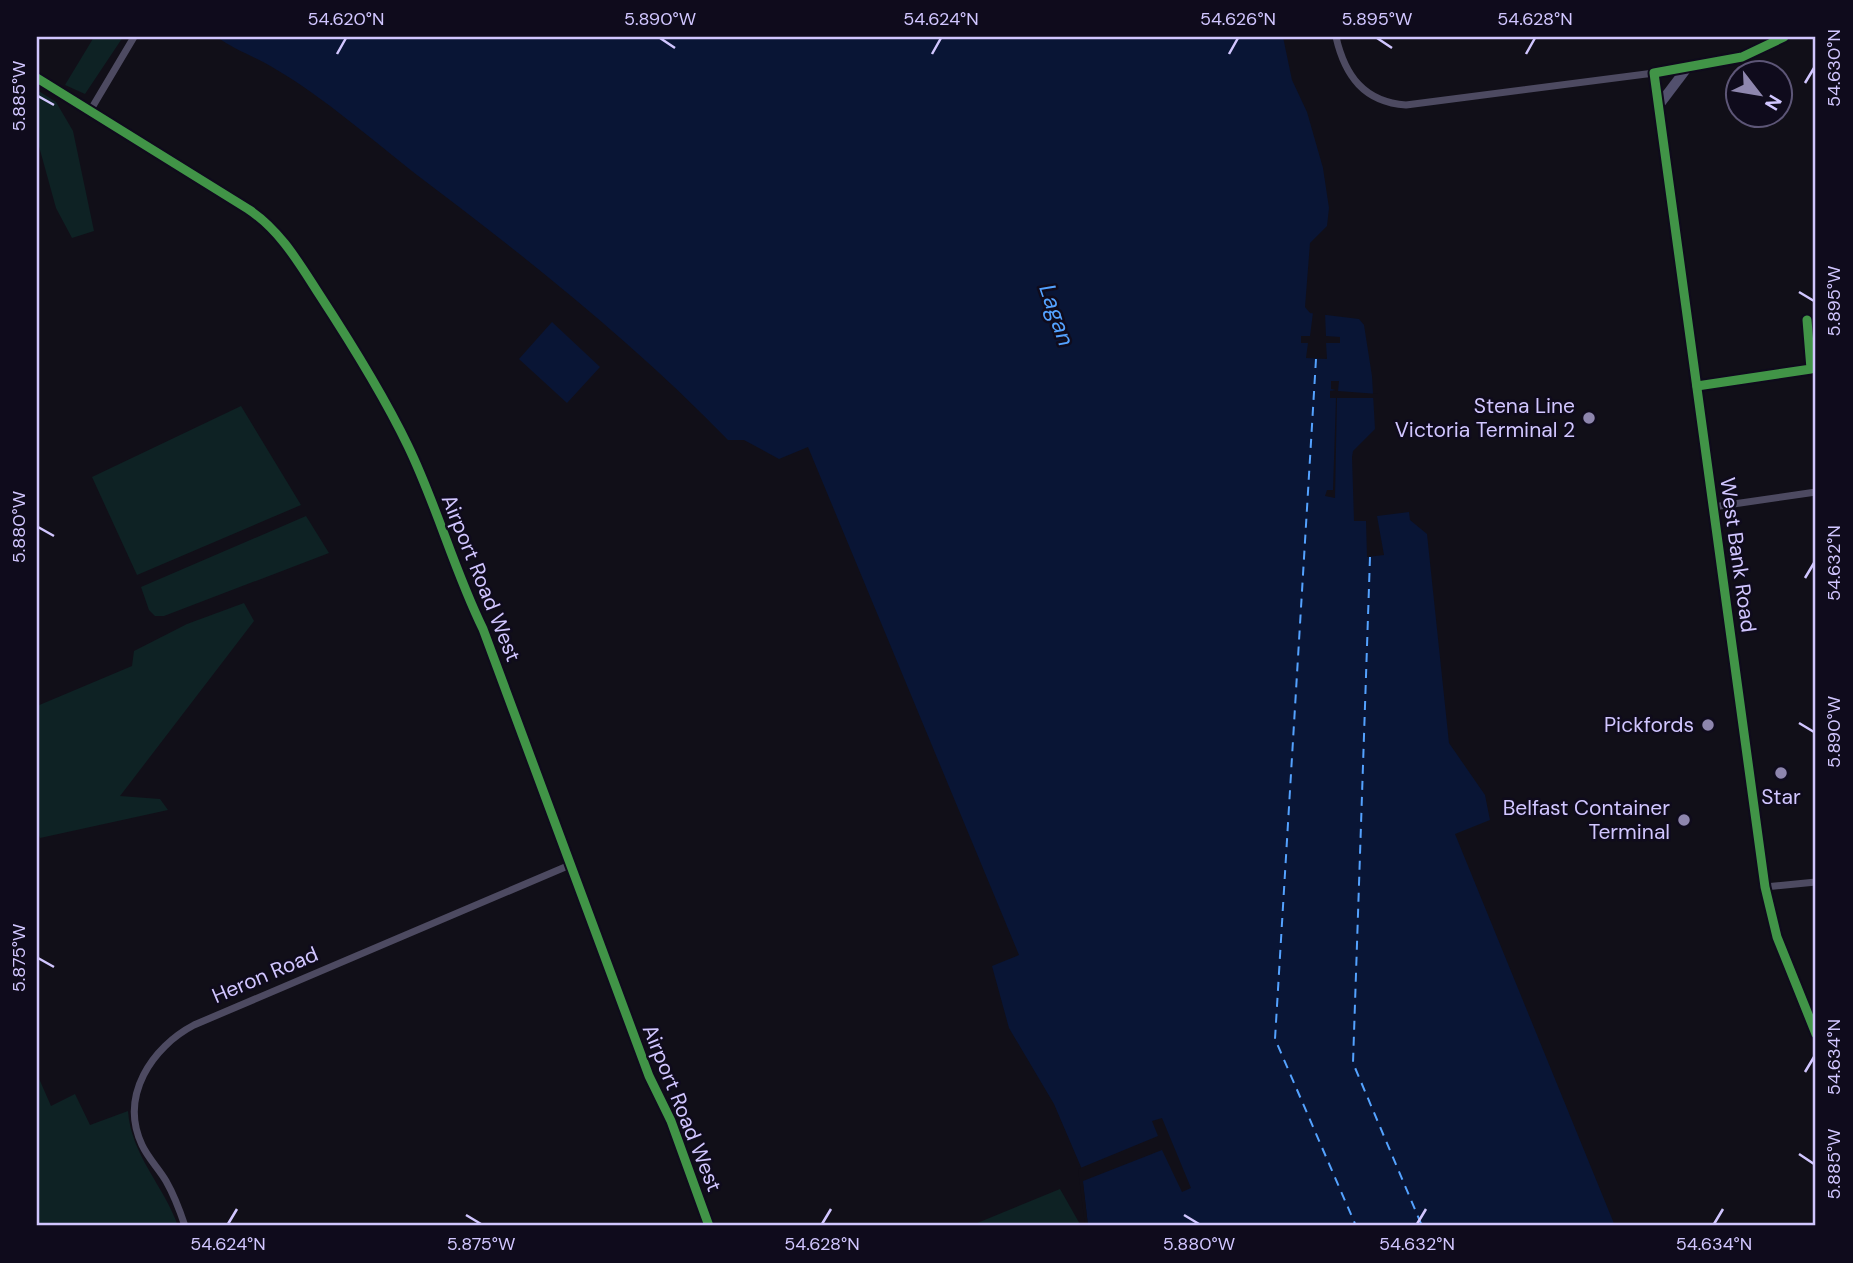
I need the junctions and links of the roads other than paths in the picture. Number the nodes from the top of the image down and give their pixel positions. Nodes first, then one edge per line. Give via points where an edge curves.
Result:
1 (134, 37) edge
2 (1336, 37) edge
3 (1784, 37) edge
4 (1687, 67) junction
5 (1654, 73) junction
6 (37, 78) edge
7 (1659, 106) junction
8 (90, 111) junction
9 (1807, 320) dead end
10 (1697, 386) junction
11 (1816, 492) edge
12 (1713, 508) junction
13 (570, 865) junction
14 (1816, 882) edge
15 (1765, 887) junction
16 (1816, 1034) edge
17 (186, 1226) edge
18 (709, 1226) edge

1 - 8 street
2 - 5 street via 1341,60 1354,82 1389,104
3 - 4 street via 1742,57
4 - 5 street
4 - 7 street
5 - 7 street, West Bank Road
6 - 8 street, Airport Road West
7 - 10 street, West Bank Road
8 - 13 street, Airport Road West via 259,216 286,245 321,297 408,447 484,629
9 - 10 street via 1811,369
10 - 12 street, West Bank Road
11 - 12 street
12 - 15 street, West Bank Road
13 - 17 street, Heron Road via 194,1025 166,1042 142,1076 134,1109 142,1147 165,1180
13 - 18 street, Airport Road West
14 - 15 street
15 - 16 street, West Bank Road via 1777,937

